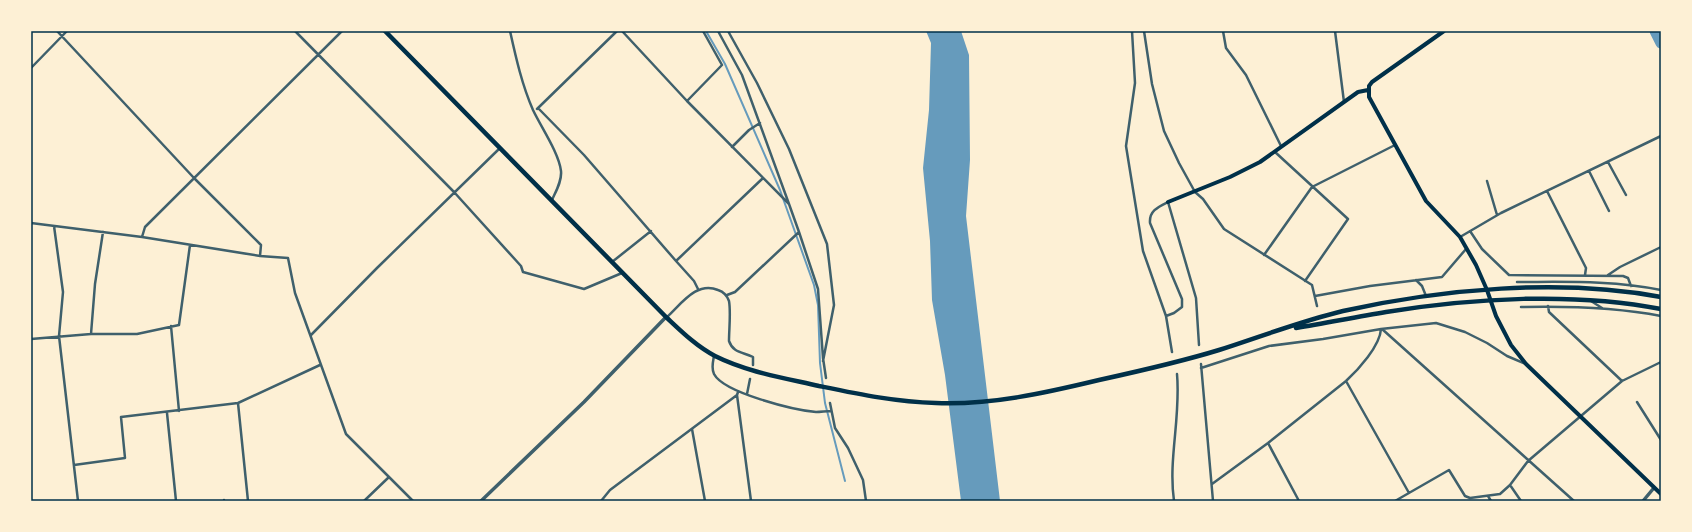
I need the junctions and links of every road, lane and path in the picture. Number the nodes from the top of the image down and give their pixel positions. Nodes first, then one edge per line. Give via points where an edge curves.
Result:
1 (57, 31) edge
2 (67, 31) edge
3 (295, 31) edge
4 (342, 31) edge
5 (385, 31) edge
6 (510, 31) edge
7 (617, 31) edge
8 (622, 31) edge
9 (703, 31) edge
10 (718, 31) edge
11 (728, 31) edge
12 (1132, 31) edge
13 (1144, 31) edge
14 (1223, 31) edge
15 (1335, 31) edge
16 (1444, 31) edge
17 (62, 36) junction
18 (318, 54) junction
19 (31, 68) edge
20 (1368, 90) junction
21 (686, 101) junction
22 (1344, 103) junction
23 (538, 108) junction
24 (534, 112) junction
25 (760, 123) junction
26 (1661, 136) edge
27 (1395, 145) junction
28 (1281, 147) junction
29 (500, 148) junction
30 (732, 148) junction
31 (1274, 152) junction
32 (1608, 162) junction
33 (1589, 171) junction
34 (194, 178) junction
35 (762, 178) junction
36 (1488, 181) dead end
37 (1312, 187) junction
38 (1547, 191) junction
39 (454, 192) junction
40 (1195, 192) junction
41 (1626, 195) dead end
42 (552, 200) junction
43 (1168, 202) junction
44 (789, 204) junction
45 (1610, 211) dead end
46 (1497, 215) junction
47 (31, 223) edge
48 (54, 226) junction
49 (651, 231) junction
50 (1470, 231) junction
51 (103, 232) junction
52 (798, 232) junction
53 (142, 237) junction
54 (1460, 237) junction
55 (190, 245) junction
56 (1661, 247) edge
57 (1467, 249) junction
58 (1264, 255) junction
59 (260, 256) junction
60 (676, 261) junction
61 (612, 262) junction
62 (623, 273) junction
63 (1585, 275) junction
64 (1608, 276) junction
65 (1415, 280) junction
66 (1305, 281) junction
67 (1517, 282) dead end
68 (1545, 282) junction
69 (1631, 286) junction
70 (1538, 288) junction
71 (698, 289) junction
72 (1487, 290) junction
73 (1661, 290) edge
74 (727, 295) junction
75 (1315, 296) junction
76 (1427, 297) junction
77 (1661, 297) edge
78 (1491, 301) junction
79 (1591, 301) junction
80 (1317, 306) dead end
81 (1548, 306) junction
82 (1521, 307) dead end
83 (1602, 308) junction
84 (1661, 309) edge
85 (1166, 316) junction
86 (1661, 316) edge
87 (666, 317) junction
88 (171, 326) junction
89 (1382, 329) junction
90 (1278, 330) junction
91 (91, 334) junction
92 (311, 335) junction
93 (1322, 335) dead end
94 (59, 336) junction
95 (31, 339) edge
96 (1323, 339) junction
97 (1199, 345) dead end
98 (1172, 352) dead end
99 (714, 355) junction
100 (823, 361) junction
101 (1661, 362) edge
102 (1201, 364) dead end
103 (1526, 364) junction
104 (753, 365) dead end
105 (320, 366) junction
106 (1201, 368) junction
107 (1177, 374) dead end
108 (826, 378) dead end
109 (750, 379) dead end
110 (1346, 381) junction
111 (1622, 381) junction
112 (738, 392) junction
113 (746, 394) junction
114 (737, 395) junction
115 (1638, 402) dead end
116 (238, 403) junction
117 (830, 403) dead end
118 (179, 411) junction
119 (831, 411) junction
120 (167, 413) junction
121 (1580, 417) junction
122 (692, 428) junction
123 (1661, 440) edge
124 (1268, 443) junction
125 (1528, 461) junction
126 (74, 465) junction
127 (389, 477) junction
128 (1212, 484) junction
129 (1510, 485) junction
130 (1654, 489) junction
131 (1409, 493) junction
132 (1661, 494) edge
133 (1488, 496) junction
134 (78, 501) edge
135 (176, 501) edge
136 (248, 501) edge
137 (364, 501) edge
138 (413, 501) edge
139 (481, 501) edge
140 (601, 501) edge
141 (705, 501) edge
142 (751, 501) edge
143 (866, 501) edge
144 (1174, 501) edge
145 (1213, 501) edge
146 (1299, 501) edge
147 (1395, 501) edge
148 (1491, 501) edge
149 (1521, 501) edge
150 (1574, 501) edge
151 (1643, 501) edge

1 - 17 street
2 - 17 street
3 - 18 street
4 - 18 street
5 - 29 highway
6 - 24 street via 518,68
7 - 23 street
8 - 21 street
9 - 21 street via 722,64
10 - 25 street via 742,75
11 - 100 street via 790,149 827,244 834,305
12 - 85 street via 1135,83 1126,146 1143,251
13 - 40 street via 1152,84 1164,131
14 - 28 street via 1226,48 1246,75
15 - 22 street
16 - 20 main road via 1372,82
17 - 19 street
17 - 34 street
18 - 34 street
18 - 39 street
20 - 22 main road via 1358,92
20 - 27 main road via 1372,104
21 - 30 street
22 - 28 main road
23 - 24 street
23 - 49 street via 584,155
24 - 42 street via 552,146 561,171 560,184
25 - 30 street via 749,130
25 - 44 street
26 - 32 street
27 - 37 street
27 - 54 main road via 1426,200
28 - 31 main road
29 - 39 street
29 - 42 highway
30 - 35 street
31 - 37 street
31 - 40 main road via 1260,162
32 - 33 street
32 - 41 street
33 - 38 street
33 - 45 street
34 - 53 street via 145,227
34 - 59 street via 261,245
35 - 44 street
35 - 60 street
36 - 46 street
37 - 58 street
37 - 66 street via 1348,218
38 - 46 street
38 - 63 street via 1586,268
39 - 62 street via 521,266 523,272 584,289
39 - 92 street
40 - 43 main road
40 - 58 street via 1224,229
42 - 61 highway
43 - 85 street via 1156,208 1150,218 1182,299 1182,307
43 - 97 street via 1196,298
44 - 52 street
46 - 50 street
47 - 48 street
48 - 51 street
48 - 94 street via 63,292
49 - 60 street
49 - 61 street
50 - 54 street
50 - 63 street via 1482,249 1509,275
51 - 53 street
51 - 91 street
52 - 74 street via 735,292
52 - 100 street via 818,290
53 - 55 street
54 - 57 main road
55 - 59 street
55 - 88 street via 179,325
56 - 64 street via 1620,267
57 - 65 street via 1442,276
57 - 72 main road
58 - 66 street
59 - 92 street via 288,258 295,294
60 - 71 street
61 - 62 highway
62 - 87 highway
63 - 64 street
64 - 69 street via 1628,278
65 - 75 street
65 - 76 street via 1422,286
66 - 75 street via 1312,285
67 - 68 street
68 - 69 street
68 - 70 street
69 - 73 street
70 - 72 highway
70 - 77 highway via 1598,289
71 - 74 street via 711,287
71 - 87 street
72 - 76 highway
72 - 78 main road
74 - 104 street via 730,346 735,351 753,357
75 - 80 street
76 - 90 highway via 1391,301 1339,312
78 - 79 highway
78 - 90 highway via 1386,312
78 - 103 main road via 1511,345
79 - 83 street
79 - 84 highway
81 - 82 street
81 - 83 street
81 - 111 street via 1549,312
83 - 86 street
85 - 98 street
87 - 99 highway via 698,345
87 - 139 street via 584,402
88 - 91 street via 137,334
88 - 118 street
89 - 96 street
89 - 103 street via 1436,323 1465,332 1506,356
89 - 110 street via 1381,337 1356,372
89 - 125 street
90 - 99 highway via 1188,359 1045,393 1000,400 938,403 872,397 772,376 740,367
91 - 94 street
92 - 105 street
93 - 96 street
94 - 95 street
94 - 126 street
96 - 106 street via 1269,346
99 - 112 street via 714,374
100 - 108 street
101 - 111 street
102 - 106 street
103 - 121 main road
105 - 116 street
105 - 127 street via 346,434
106 - 128 street
107 - 144 street via 1179,394 1171,482
109 - 113 street
110 - 124 street
110 - 131 street
111 - 121 street
112 - 113 street
112 - 114 street
113 - 119 street via 788,407 816,412
114 - 122 street
114 - 142 street
115 - 123 street
116 - 118 street
116 - 136 street
117 - 119 street
118 - 120 street
119 - 143 street via 835,428 863,480
120 - 126 street via 122,417 125,458
120 - 135 street
121 - 125 street
121 - 130 main road
122 - 140 street via 610,490
122 - 141 street
124 - 128 street
124 - 146 street
125 - 129 street
125 - 150 street
126 - 134 street
127 - 137 street
127 - 138 street
128 - 145 street
129 - 133 street via 1500,494
129 - 149 street
130 - 132 main road
130 - 151 street
131 - 133 street via 1449,470 1465,496
131 - 147 street
133 - 148 street

